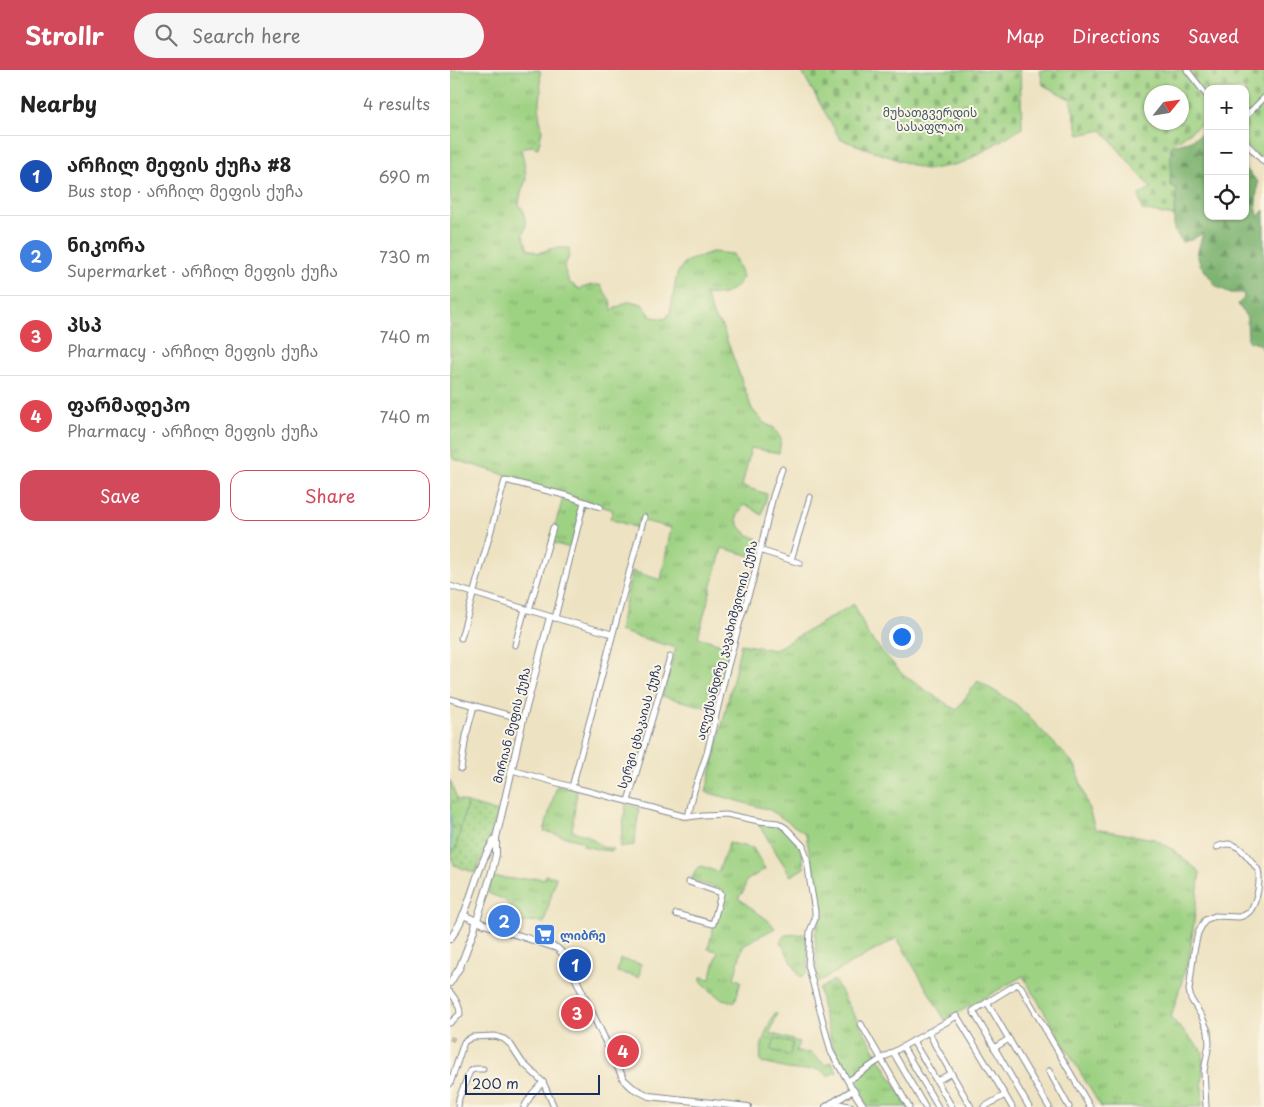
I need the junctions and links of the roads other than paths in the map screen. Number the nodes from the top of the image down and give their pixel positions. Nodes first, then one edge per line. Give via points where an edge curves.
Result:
1 (1187, 70) edge
2 (1204, 92) edge
3 (1264, 98) edge
4 (1249, 113) edge
5 (1249, 146) edge
6 (1264, 162) edge
7 (782, 468) dead end
8 (810, 497) dead end
9 (584, 502) junction
10 (600, 507) dead end
11 (644, 517) dead end
12 (553, 528) dead end
13 (759, 550) junction
14 (791, 560) junction
15 (800, 562) dead end
16 (450, 586) edge
17 (473, 594) junction
18 (527, 609) junction
19 (552, 618) junction
20 (612, 634) junction
21 (461, 638) dead end
22 (515, 645) dead end
23 (670, 657) dead end
24 (450, 699) edge
25 (474, 706) junction
26 (524, 719) junction
27 (462, 769) dead end
28 (512, 770) junction
29 (572, 787) junction
30 (628, 801) junction
31 (688, 817) junction
32 (496, 838) junction
33 (1217, 847) dead end
34 (487, 852) junction
35 (496, 854) junction
36 (689, 882) dead end
37 (676, 914) dead end
38 (462, 915) junction
39 (477, 921) junction
40 (451, 936) edge
41 (450, 984) edge
42 (450, 992) edge
43 (987, 1002) junction
44 (450, 1024) edge
45 (861, 1024) dead end
46 (929, 1032) junction
47 (1009, 1039) junction
48 (457, 1041) tunnel mouth
49 (913, 1041) junction
50 (464, 1042) junction
51 (902, 1047) junction
52 (994, 1048) junction
53 (893, 1052) junction
54 (881, 1059) junction
55 (483, 1069) dead end
56 (1049, 1071) dead end
57 (951, 1073) junction
58 (848, 1080) junction
59 (937, 1081) junction
60 (543, 1082) junction
61 (450, 1084) edge
62 (853, 1090) junction
63 (1005, 1095) junction
64 (829, 1105) edge
65 (988, 1106) edge
66 (458, 1107) edge
67 (524, 1107) edge
68 (554, 1107) edge
69 (748, 1107) edge
70 (851, 1107) edge
71 (864, 1107) edge
72 (909, 1107) edge
73 (925, 1107) edge
74 (938, 1107) edge
75 (952, 1107) edge
76 (970, 1107) edge
77 (1012, 1107) edge
78 (1029, 1107) edge
79 (1048, 1107) edge
80 (1069, 1107) edge
81 (1090, 1107) edge
82 (1206, 1107) edge

1 - 2 street
3 - 4 street
5 - 6 street
7 - 13 street, ალექსანდრე ჯავახიშვილის ქუჩა
8 - 14 street
9 - 10 street
9 - 17 street via 506,480
9 - 19 street
11 - 20 street
12 - 18 street
13 - 14 street
13 - 31 street, ალექსანდრე ჯავახიშვილის ქუჩა
14 - 15 street
16 - 17 street
17 - 18 street
17 - 21 street
18 - 19 street
18 - 22 street
19 - 20 street
19 - 26 street, მირიან მეფის ქუჩა
20 - 29 street
23 - 30 street, სერგი ცხაკაიას ქუჩა
24 - 25 street
25 - 26 street
25 - 27 street
26 - 28 street, მირიან მეფის ქუჩა
28 - 29 street
28 - 32 street, მირიან მეფის ქუჩა
29 - 30 street
30 - 31 street
31 - 58 street via 726,814 778,823 803,846 816,919 810,931 808,965 831,1052
32 - 34 street, მირიან მეფის ქუჩა
32 - 35 street, მირიან მეფის ქუჩა
33 - 82 street via 1223,843 1238,846 1259,875 1256,896 1249,912 1239,917 1210,917 1198,933 1189,990 1208,1031 1204,1071
34 - 35 street via 490,850
34 - 38 street, მირიან მეფის ქუჩა
35 - 39 street, მირიან მეფის ქუჩა
36 - 37 street via 722,894 713,924
38 - 39 street
38 - 40 street, მირიან მეფის ქუჩა
39 - 41 street, მირიან მეფის ქუჩა
39 - 69 street via 557,948 565,956 624,1080 633,1088 649,1096
42 - 44 street via 460,1009 460,1014
43 - 47 street
43 - 52 street via 973,1011
43 - 81 street via 1017,984 1021,987
45 - 54 street
46 - 49 street
46 - 57 street
46 - 63 street via 957,1016
47 - 52 street
47 - 79 street
48 - 50 street
49 - 51 street
49 - 59 street
50 - 60 street via 472,1038 501,1037
50 - 61 street
51 - 53 street
51 - 74 street
52 - 78 street
53 - 54 street
53 - 73 street
54 - 58 street
54 - 72 street
55 - 66 street via 470,1071
56 - 80 street
57 - 59 street
57 - 76 street
58 - 62 street
59 - 75 street
60 - 67 street
60 - 68 street
62 - 64 street
62 - 71 street
63 - 65 street
63 - 77 street
64 - 70 street

